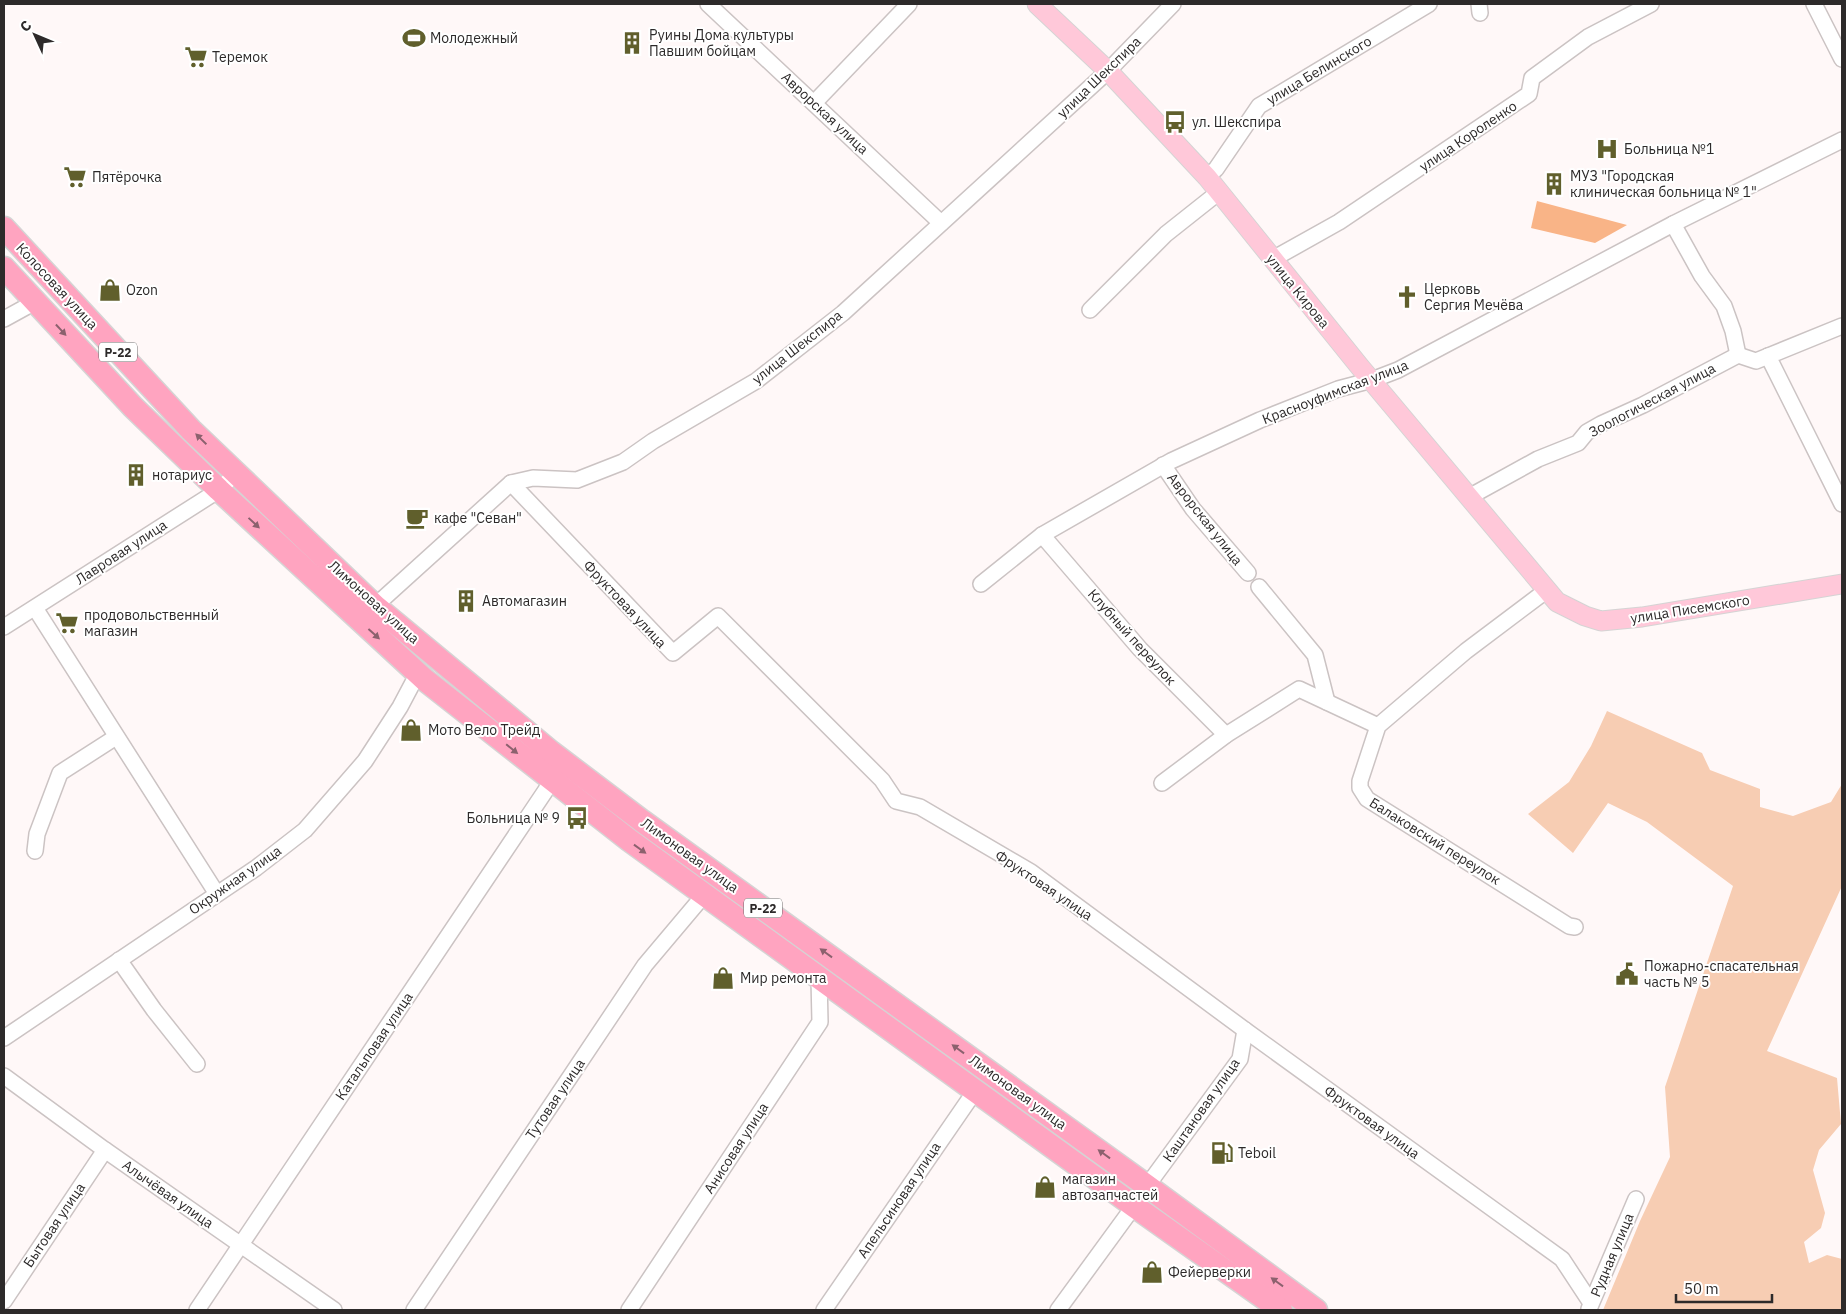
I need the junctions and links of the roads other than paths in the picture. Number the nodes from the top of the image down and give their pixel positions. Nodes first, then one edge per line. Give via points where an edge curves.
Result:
1 (708, 4) edge
2 (909, 4) edge
3 (1037, 4) edge
4 (1173, 4) edge
5 (1429, 4) edge
6 (1651, 4) edge
7 (1814, 4) edge
8 (1842, 59) edge
9 (1108, 71) junction
10 (814, 103) junction
11 (1842, 140) edge
12 (1207, 178) junction
13 (1219, 192) junction
14 (941, 223) junction
15 (1673, 224) junction
16 (4, 228) edge
17 (1273, 260) junction
18 (4, 268) edge
19 (35, 302) junction
20 (1090, 310) dead end
21 (4, 319) edge
22 (1842, 326) edge
23 (1738, 355) junction
24 (1768, 356) junction
25 (1372, 380) junction
26 (1163, 465) junction
27 (236, 473) junction
28 (511, 483) junction
29 (219, 490) junction
30 (1469, 497) junction
31 (1842, 504) edge
32 (1042, 535) junction
33 (1248, 573) dead end
34 (981, 584) dead end
35 (1842, 584) edge
36 (1259, 587) dead end
37 (1547, 590) junction
38 (375, 606) junction
39 (35, 608) junction
40 (4, 627) edge
41 (418, 673) junction
42 (1328, 702) junction
43 (1378, 726) junction
44 (1226, 735) junction
45 (116, 737) junction
46 (552, 781) junction
47 (1162, 783) dead end
48 (35, 851) dead end
49 (217, 894) junction
50 (704, 895) junction
51 (1575, 927) dead end
52 (119, 960) junction
53 (819, 978) junction
54 (1245, 1030) junction
55 (4, 1038) edge
56 (197, 1064) dead end
57 (4, 1076) edge
58 (975, 1091) junction
59 (105, 1150) junction
60 (1147, 1186) junction
61 (1636, 1199) dead end
62 (1134, 1206) junction
63 (241, 1245) junction
64 (4, 1301) edge
65 (1590, 1306) edge
66 (197, 1310) edge
67 (334, 1310) edge
68 (414, 1310) edge
69 (629, 1310) edge
70 (824, 1310) edge
71 (1058, 1310) edge
72 (1281, 1310) edge
73 (1316, 1310) edge

1 - 10 street, Аврорская улица
2 - 10 street
3 - 9 main road, улица Кирова
4 - 9 street, улица Шекспира
5 - 12 street, улица Белинского via 1259,106
6 - 17 street, улица Короленко via 1588,37 1532,78 1529,94 1339,222
7 - 8 street
9 - 12 main road, улица Кирова
9 - 14 street, улица Шекспира
10 - 14 street, Аврорская улица
11 - 15 street, Красноуфимская улица
12 - 13 main road, улица Кирова
13 - 17 main road, улица Кирова
13 - 20 street via 1166,234
14 - 28 street, улица Шекспира via 843,312 756,381 653,440 623,462 577,480 533,478
15 - 23 street via 1702,276 1724,306
15 - 25 street, Красноуфимская улица via 1398,370
27 -> 16 highway, Колосовая улица / Р-22 via 191,430
17 - 25 main road, улица Кирова
18 - 19 highway, Колосовая улица / Р-22
19 - 21 street
19 -> 29 highway, Колосовая улица / Р-22 via 133,407
22 - 24 street
23 - 24 street via 1756,361
23 - 30 street, Зоологическая улица via 1601,424 1587,432 1578,443 1538,459
24 - 31 street
25 - 26 street, Красноуфимская улица via 1338,389 1260,420
25 - 30 main road, улица Кирова
26 - 32 street, Красноуфимская улица
26 - 33 street, Аврорская улица via 1193,509
27 - 29 street, Лавровая улица
27 - 38 highway, Лимоновая улица / Р-22
28 - 38 street
28 - 54 street, Фруктовая улица via 673,653 718,616 882,780 896,801 920,807 1031,872
29 - 39 street, Лавровая улица
29 -> 41 highway, Лимоновая улица / Р-22
30 - 37 main road, улица Кирова
32 - 34 street, Красноуфимская улица
32 - 44 street, Клубный переулок via 1140,649
35 - 37 main road, улица Писемского via 1601,621 1556,602
36 - 42 street via 1315,655
37 - 43 street via 1466,651
60 -> 38 highway, Лимоновая улица / Р-22 via 642,821 551,752
39 - 40 street, Лавровая улица
39 - 45 street
41 -> 46 highway, Лимоновая улица / Р-22
41 - 49 street, Окружная улица via 365,761 305,830
42 - 43 street
42 - 44 street via 1299,689
43 - 51 street, Балаковский переулок via 1360,781 1366,799
44 - 47 street
45 - 48 street via 60,772 37,834
45 - 49 street
46 -> 50 highway, Лимоновая улица / Р-22
46 - 63 street, Катальповая улица
49 - 52 street, Окружная улица
50 - 53 highway, Лимоновая улица / Р-22
50 - 68 street, Тутовая улица via 645,965
52 - 55 street, Окружная улица
52 - 56 street
53 - 58 highway, Лимоновая улица / Р-22
53 - 69 street, Анисовая улица via 820,1022
54 - 60 street, Каштановая улица via 1240,1059
54 - 65 street, Фруктовая улица via 1562,1259
57 - 59 street, Алычёвая улица
58 - 62 highway, Лимоновая улица / Р-22
58 - 70 street, Апельсиновая улица
59 - 63 street, Алычёвая улица
59 - 64 street, Бытовая улица
73 -> 60 highway, Лимоновая улица / Р-22
61 - 65 street, Рудная улица
62 - 71 street
62 - 72 highway, Лимоновая улица / Р-22
63 - 66 street, Катальповая улица
63 - 67 street, Алычёвая улица

